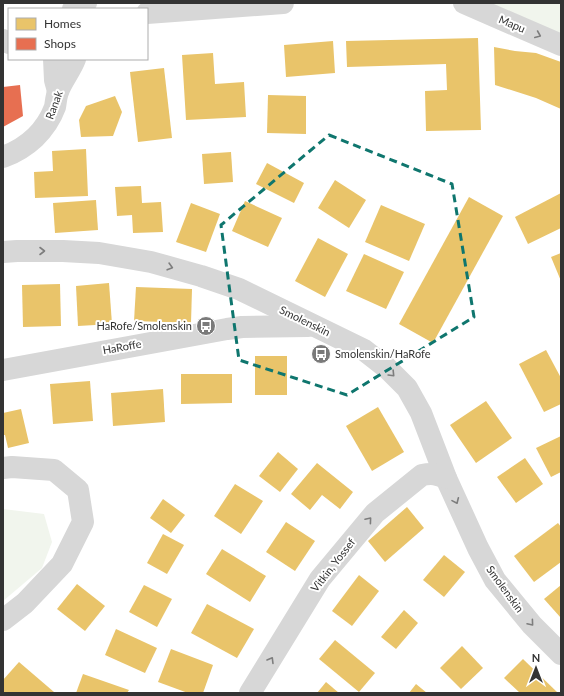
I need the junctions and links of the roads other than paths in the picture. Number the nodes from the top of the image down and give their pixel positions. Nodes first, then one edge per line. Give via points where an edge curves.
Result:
1 (85, 3) edge
2 (284, 3) edge
3 (464, 3) edge
4 (76, 8) edge
5 (148, 13) edge
6 (561, 45) edge
7 (54, 60) edge
8 (76, 60) edge
9 (58, 91) junction
10 (3, 157) edge
11 (3, 252) edge
12 (259, 299) junction
13 (311, 326) junction
14 (242, 327) junction
15 (3, 370) edge
16 (3, 468) edge
17 (446, 478) junction
18 (3, 620) edge
19 (561, 654) edge
20 (250, 693) edge

1 - 4 street
2 - 5 street
3 -> 6 street, Mapu
7 - 9 street
8 - 9 street, Ranak
9 - 10 street, Ranak via 55,106 43,129 34,139
11 -> 12 street, Smolenskin via 99,253 151,262 239,289
12 - 13 street, Smolenskin
12 - 14 street via 254,321
13 - 14 street, HaRoffe
13 -> 17 street, Smolenskin via 364,350 407,388 421,413
14 - 15 street, HaRoffe
16 - 18 street via 54,470 78,490 83,522 62,564 25,603
17 -> 19 street, Smolenskin via 495,580 532,625
20 -> 17 street, Vitkin, Yossef via 320,579 375,513 422,475 430,473

